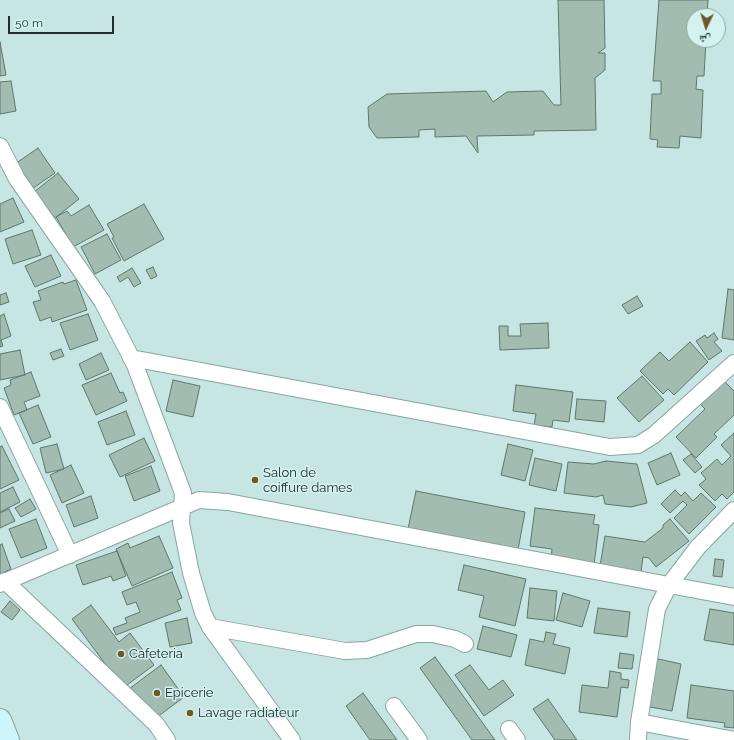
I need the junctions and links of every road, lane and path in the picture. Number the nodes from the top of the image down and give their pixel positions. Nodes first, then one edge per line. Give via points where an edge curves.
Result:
1 (0, 146) edge
2 (131, 358) junction
3 (734, 363) edge
4 (0, 407) edge
5 (182, 509) junction
6 (734, 510) edge
7 (70, 555) junction
8 (3, 583) edge
9 (669, 585) junction
10 (734, 597) edge
11 (210, 627) junction
12 (465, 644) dead end
13 (394, 706) dead end
14 (0, 720) edge
15 (639, 722) junction
16 (8, 740) edge
17 (167, 740) edge
18 (292, 740) edge
19 (419, 740) edge
20 (638, 740) edge
21 (734, 740) edge

1 - 2 street via 17,179 102,301
2 - 3 street via 610,446 638,445 654,435
2 - 5 street via 183,493
4 - 7 street
5 - 7 street
5 - 9 street via 199,500 228,502
5 - 11 street via 181,523 191,573
6 - 9 street via 698,547
7 - 8 street
8 - 17 street via 156,724
9 - 10 street
9 - 15 street via 657,609
11 - 12 street via 345,651 367,650 416,634 433,634
11 - 18 street
13 - 19 street
14 - 16 main road
15 - 20 street
15 - 21 street

